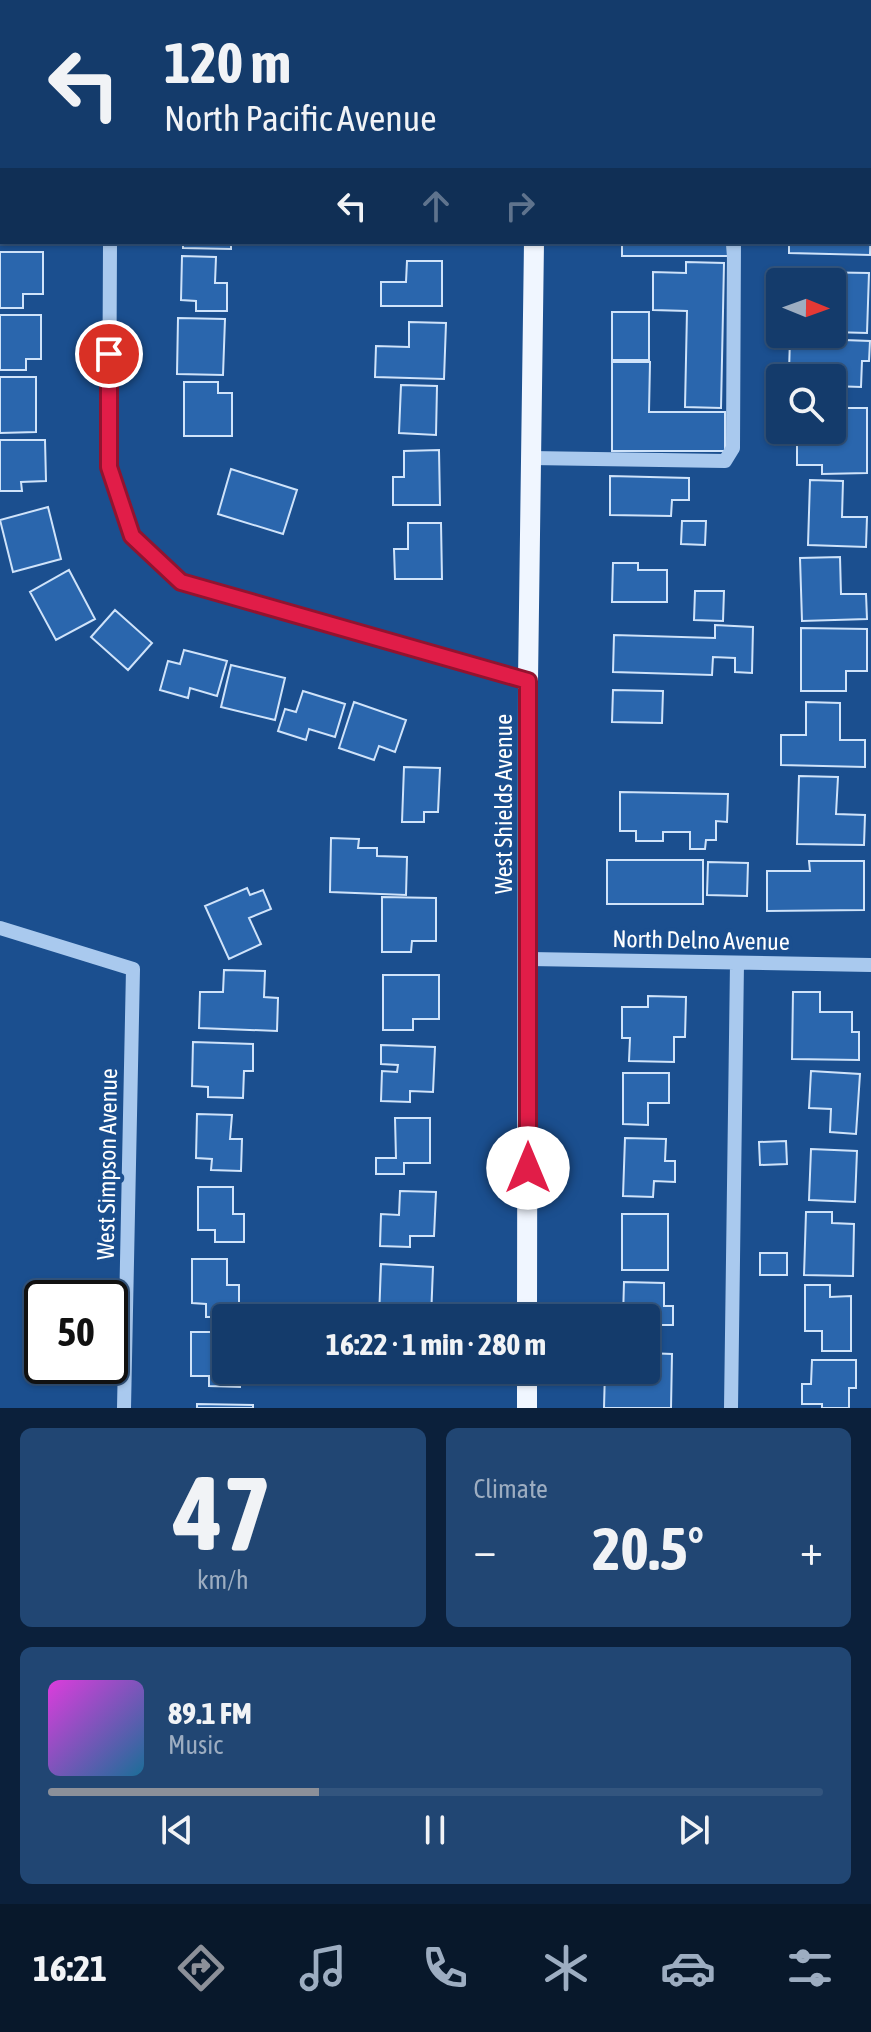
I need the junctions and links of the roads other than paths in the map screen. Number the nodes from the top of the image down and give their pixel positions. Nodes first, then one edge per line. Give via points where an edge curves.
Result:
1 (110, 244) edge
2 (534, 244) edge
3 (734, 244) edge
4 (531, 458) junction
5 (528, 681) junction
6 (0, 928) edge
7 (530, 959) junction
8 (737, 963) junction
9 (871, 965) edge
10 (527, 1304) edge
11 (527, 1384) edge
12 (124, 1408) edge
13 (527, 1408) edge
14 (731, 1408) edge

1 - 5 street via 109,467 132,536 181,582
2 - 4 main road, West Shields Avenue
3 - 4 street via 733,448 725,461
4 - 5 main road, West Shields Avenue
5 - 7 main road, West Shields Avenue
6 - 12 street, West Simpson Avenue via 133,969
7 - 8 street, North Delno Avenue
7 - 10 main road, West Shields Avenue
8 - 9 street, North Delno Avenue
8 - 14 street
11 - 13 main road

